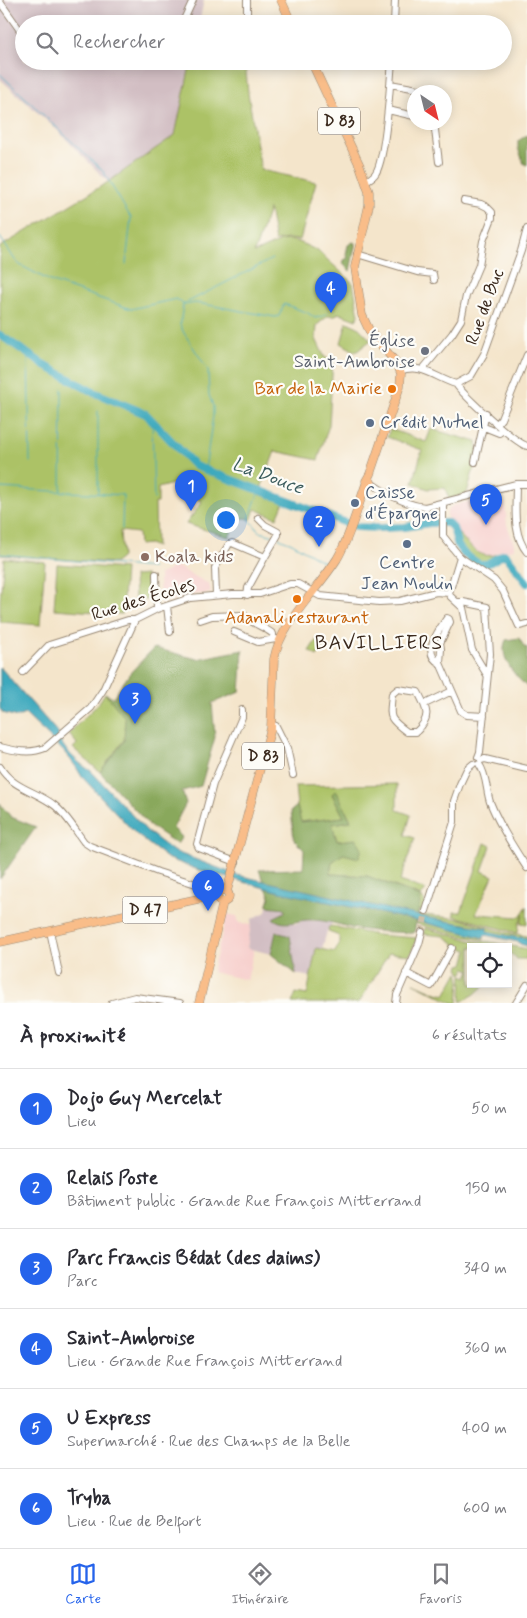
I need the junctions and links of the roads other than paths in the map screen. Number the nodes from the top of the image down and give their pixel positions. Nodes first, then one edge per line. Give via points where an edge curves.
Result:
1 (193, 0) edge
2 (248, 0) edge
3 (281, 0) edge
4 (395, 0) edge
5 (0, 2) edge
6 (186, 15) edge
7 (247, 15) edge
8 (288, 15) edge
9 (394, 15) edge
10 (15, 23) edge
11 (315, 70) edge
12 (391, 70) edge
13 (390, 84) junction
14 (407, 87) edge
15 (388, 110) junction
16 (407, 114) edge
17 (435, 130) edge
18 (439, 162) dead end
19 (366, 181) junction
20 (464, 201) dead end
21 (527, 229) edge
22 (357, 254) junction
23 (434, 280) dead end
24 (527, 355) edge
25 (423, 369) junction
26 (400, 371) junction
27 (456, 384) junction
28 (486, 413) junction
29 (497, 424) junction
30 (484, 427) junction
31 (503, 430) junction
32 (527, 446) edge
33 (475, 462) dead end
34 (368, 482) junction
35 (516, 484) junction
36 (527, 484) edge
37 (443, 504) junction
38 (258, 518) dead end
39 (527, 552) edge
40 (265, 557) junction
41 (460, 557) junction
42 (156, 574) dead end
43 (312, 592) junction
44 (449, 593) junction
45 (247, 594) junction
46 (216, 595) junction
47 (458, 602) junction
48 (167, 606) junction
49 (157, 609) junction
50 (200, 620) dead end
51 (134, 622) junction
52 (527, 624) edge
53 (170, 632) dead end
54 (234, 632) dead end
55 (276, 639) junction
56 (440, 663) junction
57 (23, 672) dead end
58 (487, 675) junction
59 (452, 691) junction
60 (425, 704) junction
61 (242, 710) dead end
62 (484, 716) junction
63 (271, 724) junction
64 (0, 747) edge
65 (478, 761) junction
66 (0, 767) edge
67 (527, 769) edge
68 (293, 775) dead end
69 (235, 866) junction
70 (527, 868) edge
71 (227, 891) junction
72 (217, 893) junction
73 (223, 902) junction
74 (426, 911) tunnel mouth
75 (50, 931) junction
76 (422, 932) tunnel mouth
77 (0, 942) edge
78 (452, 948) dead end
79 (59, 973) dead end
80 (406, 973) junction
81 (527, 985) edge
82 (127, 1001) edge
83 (112, 1003) edge
84 (180, 1003) edge
85 (199, 1003) edge
86 (396, 1003) edge
87 (516, 1003) edge

1 - 6 street
2 - 7 street
3 - 8 main road
4 - 9 street
5 - 10 street
11 - 19 main road, D 83
12 - 13 street
13 - 14 street
13 - 15 street
15 - 16 street
15 - 19 street via 380,165 376,175
17 - 18 street
19 - 22 main road, D 83 via 369,205
20 - 25 street via 487,207 492,218 461,320
21 - 27 street, Rue de Buc via 484,354 471,376
22 - 23 street via 433,274
22 - 26 main road, D 83 via 355,276 364,322 398,364
24 - 29 street
25 - 26 street
25 - 27 street
26 - 34 main road, D 83 via 400,386
27 - 28 street
28 - 29 street
28 - 30 street
29 - 31 street
30 - 31 street via 499,433
30 - 33 street
31 - 32 street
34 - 37 street via 414,506
34 - 43 main road, D 83 via 336,560
35 - 36 street
35 - 37 street
35 - 39 street via 517,534
37 - 41 street via 443,536
38 - 40 street via 278,532
40 - 45 street
40 - 46 street via 229,544 215,568
41 - 44 street
41 - 52 street via 494,580 503,590 518,626
42 - 49 street
43 - 44 street, Rue des Écoles via 379,602 400,601 436,592
43 - 45 street, Rue des Écoles via 298,584 290,584 270,592
43 - 55 main road, D 83
44 - 47 street
45 - 46 street, Rue des Écoles
46 - 48 street, Rue des Écoles via 190,598
47 - 58 street via 465,613 472,650
47 - 58 street via 487,608 491,640
48 - 49 street, Rue des Écoles
48 - 53 street
49 - 51 street, Rue des Écoles
50 - 55 street via 212,616 244,615
51 - 57 street, Rue des Écoles via 128,620 49,645
51 - 64 street via 103,690 91,708 36,752
54 - 55 street via 258,642
55 - 63 main road, D 83
56 - 56 street via 431,653 433,640 447,618 450,622 440,643
56 - 59 street
58 - 62 street
59 - 60 street
59 - 62 street via 461,711 467,715
60 - 60 street via 418,692 398,689 392,694 390,716 407,732 416,732 425,724
61 - 69 street via 242,717 213,784 197,844
62 - 65 street
63 - 68 street via 276,726 286,748
63 - 69 main road, D 83
65 - 67 street via 485,759
65 - 70 street via 497,819
65 - 74 street via 467,769 454,800 454,822
66 - 72 street via 13,783 54,804 90,846
69 - 71 main road, D 83
71 - 72 main road via 224,889
71 - 73 main road via 228,899
72 - 73 main road
72 - 75 main road, D 47
73 - 85 main road
75 - 77 main road, D 47
75 - 79 street
76 - 80 street
78 - 80 street via 431,986
80 - 86 street
81 - 87 street
82 - 83 street
82 - 84 street via 135,997

